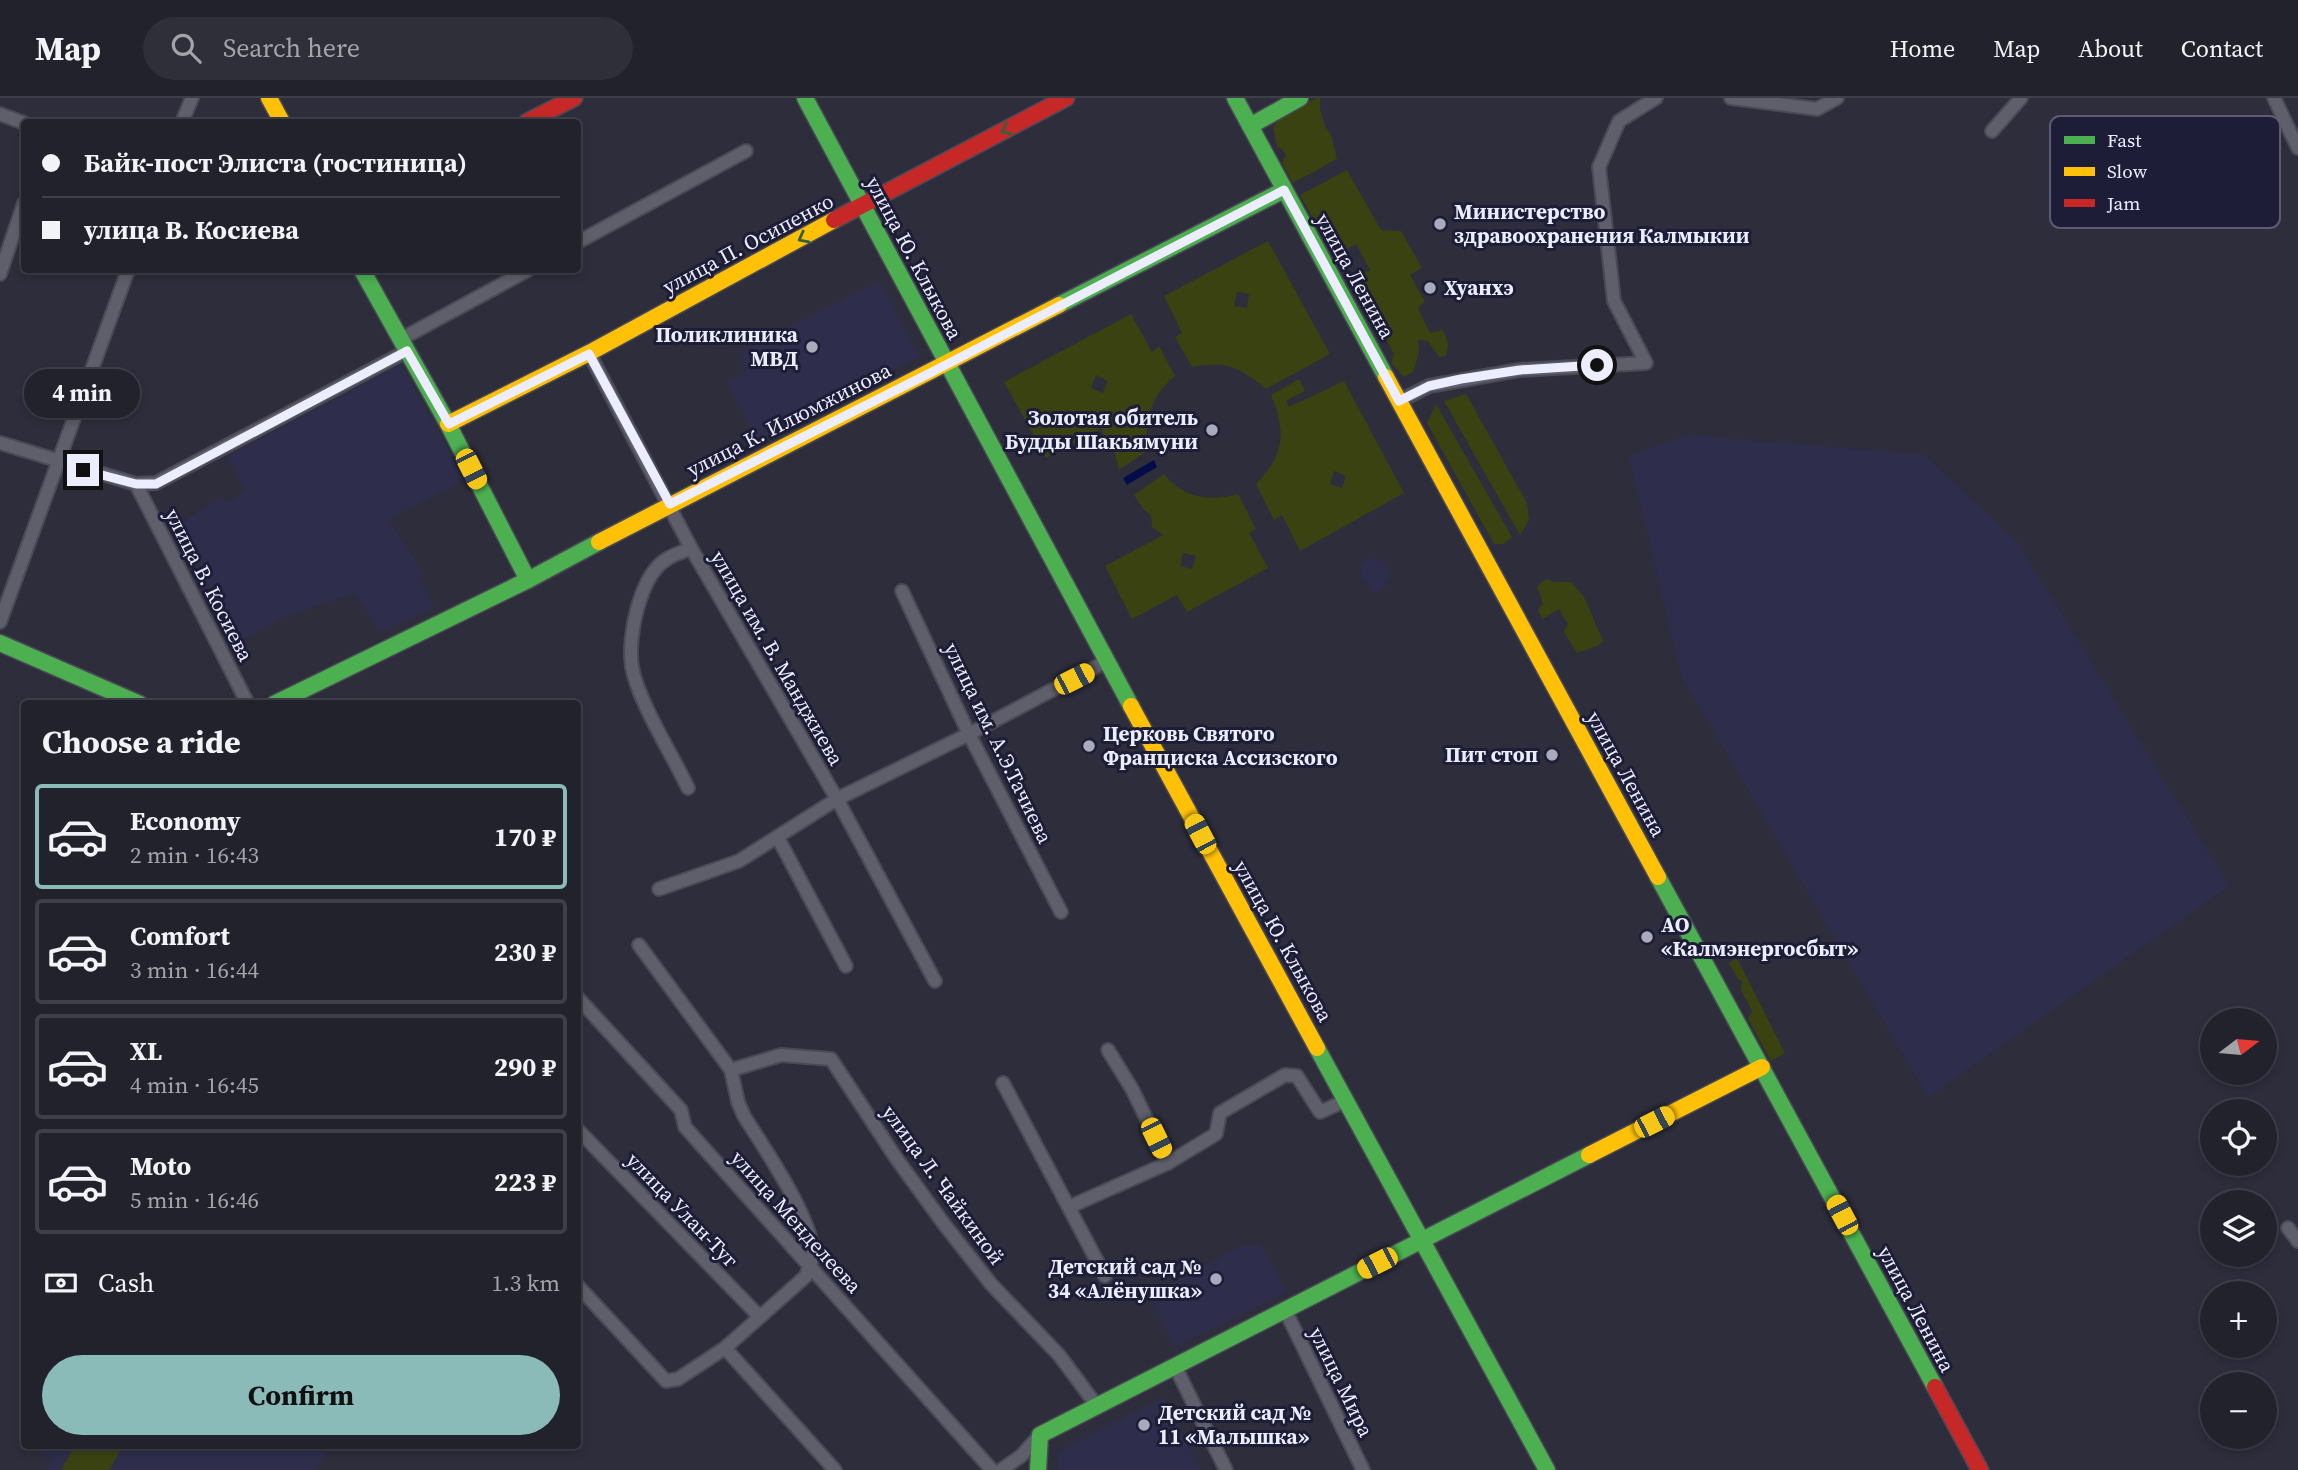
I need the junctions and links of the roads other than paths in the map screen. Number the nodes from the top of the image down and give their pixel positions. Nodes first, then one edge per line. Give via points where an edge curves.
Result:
1 (192, 98) edge
2 (270, 98) edge
3 (573, 98) edge
4 (805, 98) edge
5 (1066, 98) edge
6 (1235, 98) edge
7 (1300, 98) edge
8 (1656, 98) edge
9 (1731, 98) edge
10 (1837, 98) edge
11 (2021, 98) edge
12 (2274, 98) edge
13 (0, 114) edge
14 (184, 119) edge
15 (280, 119) edge
16 (533, 119) edge
17 (21, 122) edge
18 (1250, 126) junction
19 (1992, 131) dead end
20 (2298, 148) edge
21 (746, 151) dead end
22 (1284, 190) junction
23 (863, 205) junction
24 (21, 212) edge
25 (581, 240) edge
26 (127, 273) edge
27 (364, 273) edge
28 (523, 273) edge
29 (0, 274) edge
30 (404, 345) junction
31 (589, 354) junction
32 (947, 364) junction
33 (1399, 401) junction
34 (449, 424) junction
35 (0, 443) edge
36 (57, 462) junction
37 (136, 484) junction
38 (670, 504) junction
39 (691, 548) junction
40 (528, 580) junction
41 (902, 591) dead end
42 (0, 622) edge
43 (0, 643) edge
44 (1107, 661) junction
45 (131, 700) edge
46 (246, 700) edge
47 (282, 700) edge
48 (969, 734) junction
49 (688, 788) dead end
50 (837, 799) junction
51 (778, 838) junction
52 (659, 890) dead end
53 (1061, 912) dead end
54 (639, 946) dead end
55 (846, 966) dead end
56 (935, 981) dead end
57 (581, 1001) edge
58 (1108, 1050) dead end
59 (1762, 1066) junction
60 (731, 1070) junction
61 (1003, 1083) dead end
62 (1347, 1100) junction
63 (581, 1133) edge
64 (1168, 1163) junction
65 (1069, 1207) junction
66 (2288, 1228) dead end
67 (1423, 1240) junction
68 (2298, 1241) edge
69 (809, 1265) junction
70 (1105, 1276) dead end
71 (581, 1289) edge
72 (1285, 1310) junction
73 (760, 1316) junction
74 (725, 1348) junction
75 (1175, 1366) junction
76 (1097, 1406) junction
77 (1040, 1435) junction
78 (1010, 1468) edge
79 (835, 1470) edge
80 (992, 1470) edge
81 (1038, 1470) edge
82 (1226, 1470) edge
83 (1363, 1470) edge
84 (1547, 1470) edge
85 (1980, 1470) edge

1 - 14 street
2 - 15 main road
3 - 16 main road
4 - 23 main road, улица Ю. Клыкова
5 -> 23 main road, улица П. Осипенко
6 - 18 main road, улица Ленина
7 - 18 main road
8 - 33 street via 1619,121 1599,167 1614,301 1646,363 1520,370 1429,386
9 - 10 street via 1816,109
11 - 19 street
12 - 20 street
13 - 17 street
18 - 22 main road, улица Ленина
21 - 25 street
22 - 32 main road, улица К. Илюмжинова
22 - 33 main road, улица Ленина
23 -> 31 main road, улица П. Осипенко
23 - 32 main road, улица Ю. Клыкова
24 - 29 street
26 - 36 street
27 - 30 main road
28 - 30 street
30 - 34 main road
30 - 37 street, улица В. Косиева via 156,484
31 - 34 main road, улица П. Осипенко
31 - 38 street, улица им. В. Манджиева
32 - 38 main road, улица К. Илюмжинова
32 - 44 main road, улица Ю. Клыкова
33 - 59 main road, улица Ленина
34 - 40 main road
35 - 36 street, улица В. Косиева
36 - 37 street, улица В. Косиева
36 - 42 street
37 - 46 street, улица В. Косиева
38 - 39 street, улица им. В. Манджиева
38 - 40 main road, улица К. Илюмжинова
39 - 49 street via 665,559 647,580 635,614 631,664 638,688
39 - 50 street, улица им. В. Манджиева
40 - 47 main road, улица К. Илюмжинова
41 - 48 street, улица им. А.Э.Тачиева
43 - 45 main road
44 - 48 street
44 - 62 main road, улица Ю. Клыкова
48 - 50 street
48 - 53 street, улица им. А.Э.Тачиева
50 - 51 street
50 - 56 street, улица им. В. Манджиева
51 - 52 street via 739,861
51 - 55 street
54 - 60 street
57 - 69 street, улица Менделеева via 681,1110 685,1127
58 - 64 street
59 - 67 main road
59 - 85 main road, улица Ленина
60 - 69 street via 744,1116 799,1208 809,1234
60 - 76 street, улица Л. Чайкиной via 781,1055 831,1059 944,1224 991,1284 1059,1355
61 - 65 street
62 - 64 street via 1320,1112 1297,1076 1285,1075 1220,1113 1216,1134
62 - 67 main road, улица Ю. Клыкова
63 - 73 street, улица Улан-Туг
64 - 65 street
65 - 70 street
66 - 68 street
67 - 72 main road
67 - 84 main road, улица Ю. Клыкова
69 - 73 street via 806,1276
69 - 80 street, улица Менделеева
71 - 74 street via 666,1381 678,1379
72 - 75 main road
72 - 83 street, улица Мира
73 - 74 street
74 - 79 street
75 - 76 main road
75 - 82 street
76 - 77 main road
77 - 78 street
77 - 81 main road

